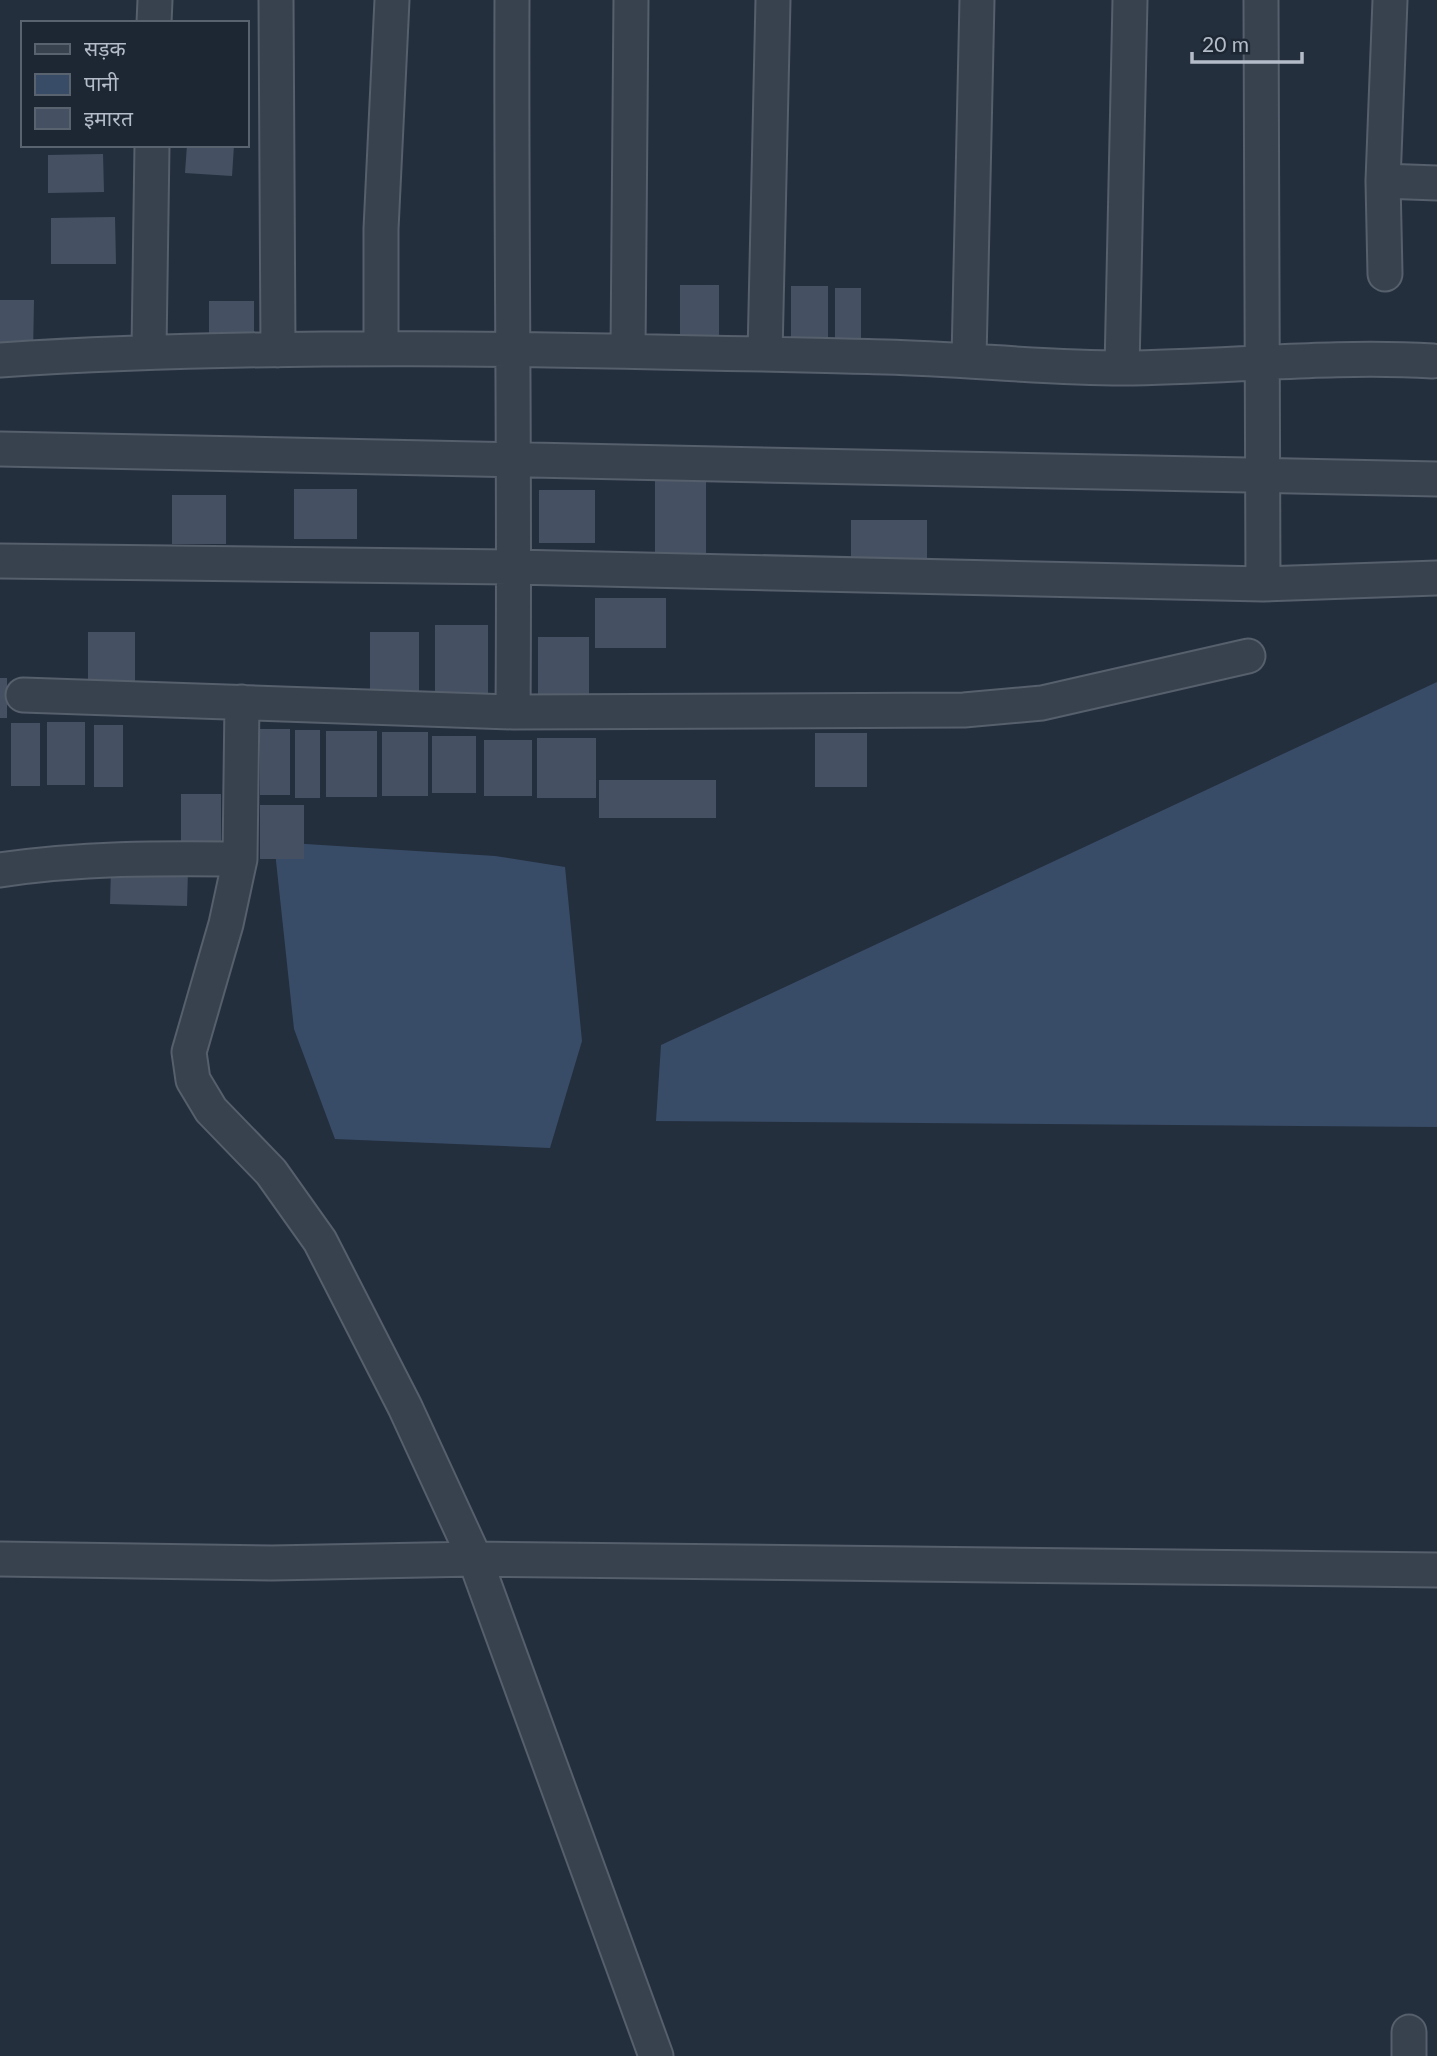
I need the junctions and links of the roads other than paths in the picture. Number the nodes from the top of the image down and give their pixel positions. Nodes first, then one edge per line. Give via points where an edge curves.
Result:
1 (155, 0) edge
2 (275, 0) edge
3 (392, 0) edge
4 (512, 0) edge
5 (631, 0) edge
6 (773, 0) edge
7 (977, 0) edge
8 (1130, 0) edge
9 (1261, 0) edge
10 (1390, 0) edge
11 (154, 21) edge
12 (152, 147) edge
13 (1383, 181) junction
14 (1437, 183) edge
15 (1385, 274) dead end
16 (514, 348) junction
17 (382, 349) junction
18 (149, 350) junction
19 (278, 350) junction
20 (628, 351) junction
21 (765, 354) junction
22 (969, 359) junction
23 (0, 360) edge
24 (1264, 361) junction
25 (1433, 361) dead end
26 (1122, 368) junction
27 (0, 449) edge
28 (515, 457) junction
29 (1261, 474) junction
30 (1437, 479) edge
31 (0, 561) edge
32 (514, 566) junction
33 (1437, 578) edge
34 (1263, 584) junction
35 (1248, 656) dead end
36 (23, 695) dead end
37 (242, 702) junction
38 (513, 712) junction
39 (240, 859) junction
40 (0, 870) edge
41 (0, 1559) edge
42 (475, 1559) junction
43 (1437, 1570) edge
44 (656, 2056) edge

1 - 11 street
2 - 19 street
3 - 17 street via 381,229
4 - 16 street
5 - 20 street
6 - 21 street
7 - 22 street
8 - 26 street
9 - 24 street
10 - 13 street
12 - 18 street
13 - 14 street
13 - 15 street
16 - 17 street
16 - 20 street
16 - 28 street
17 - 19 street
18 - 19 street
18 - 23 street
20 - 21 street
21 - 22 street
22 - 26 street
24 - 25 street
24 - 26 street
24 - 29 street
27 - 28 street
28 - 29 street via 886,470
28 - 32 street
29 - 30 street
29 - 34 street
31 - 32 street
32 - 34 street
32 - 38 street
33 - 34 street
35 - 38 street via 1075,697 977,709
36 - 37 street
37 - 38 street
37 - 39 street
39 - 40 street via 144,858
39 - 42 street via 189,1052 193,1080 211,1110 271,1172 320,1241
41 - 42 street via 258,1563
42 - 43 street
42 - 44 street

